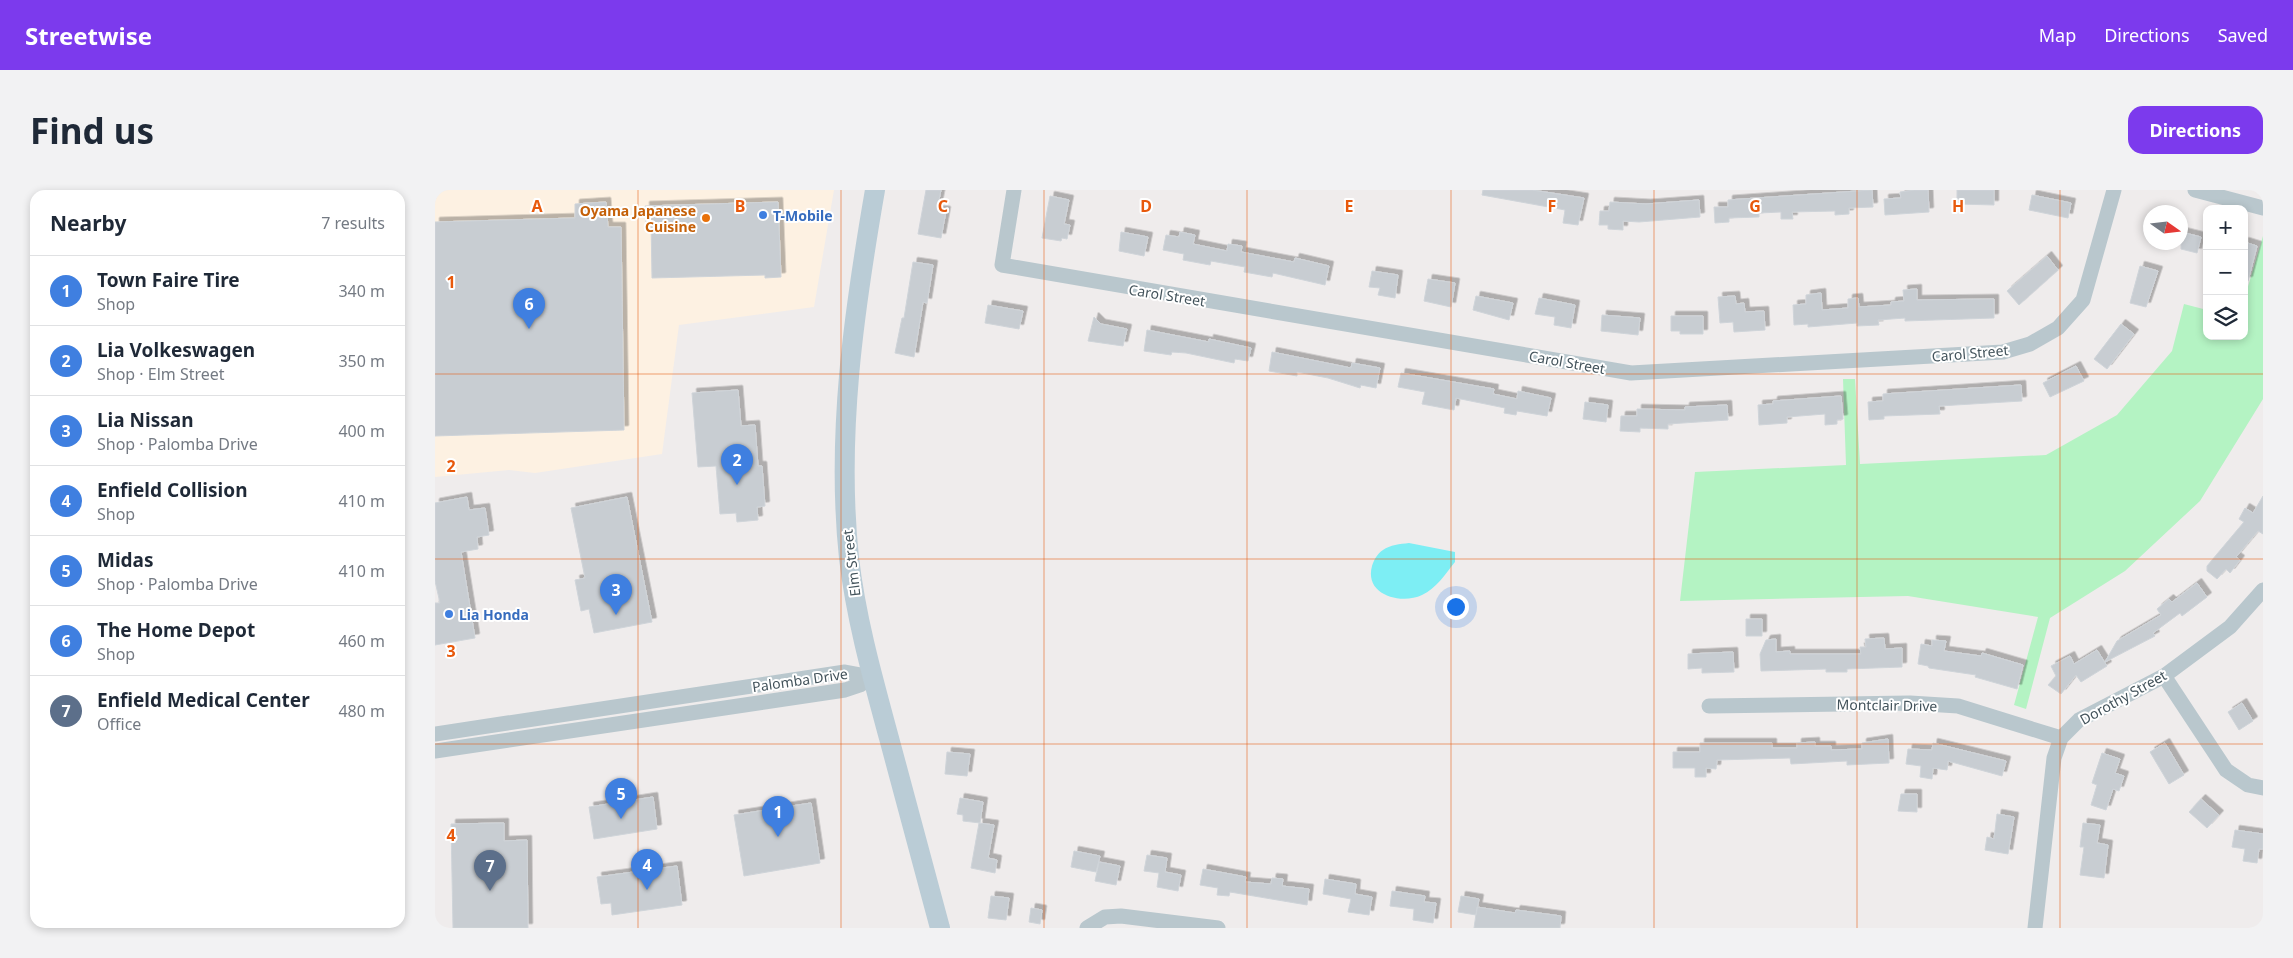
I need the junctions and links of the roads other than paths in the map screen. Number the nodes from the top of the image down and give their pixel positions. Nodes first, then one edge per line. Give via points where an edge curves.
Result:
1 (875, 190) edge
2 (1014, 190) edge
3 (2114, 190) edge
4 (2195, 190) edge
5 (2263, 208) edge
6 (2263, 590) edge
7 (2164, 676) junction
8 (872, 677) junction
9 (1709, 706) dead end
10 (435, 734) edge
11 (2061, 738) junction
12 (435, 751) edge
13 (2263, 788) edge
14 (940, 928) edge
15 (1087, 928) edge
16 (1218, 928) edge
17 (2035, 928) edge

1 - 8 main road, Elm Street via 850,364 845,472 852,578
2 - 3 street, Carol Street via 1002,265 1631,373 2003,352 2030,344 2058,328 2083,300
4 - 5 street
6 - 7 street, Dorothy Street via 2230,626
7 - 11 street, Dorothy Street via 2079,720
7 - 13 street via 2226,770 2247,785
8 - 10 street, Palomba Drive via 845,672
8 - 12 street, Palomba Drive via 845,690
8 - 14 main road, Elm Street
9 - 11 street, Montclair Drive via 1910,703 1958,706
11 - 17 street, Dorothy Street via 2053,758
15 - 16 street via 1105,917 1121,916

